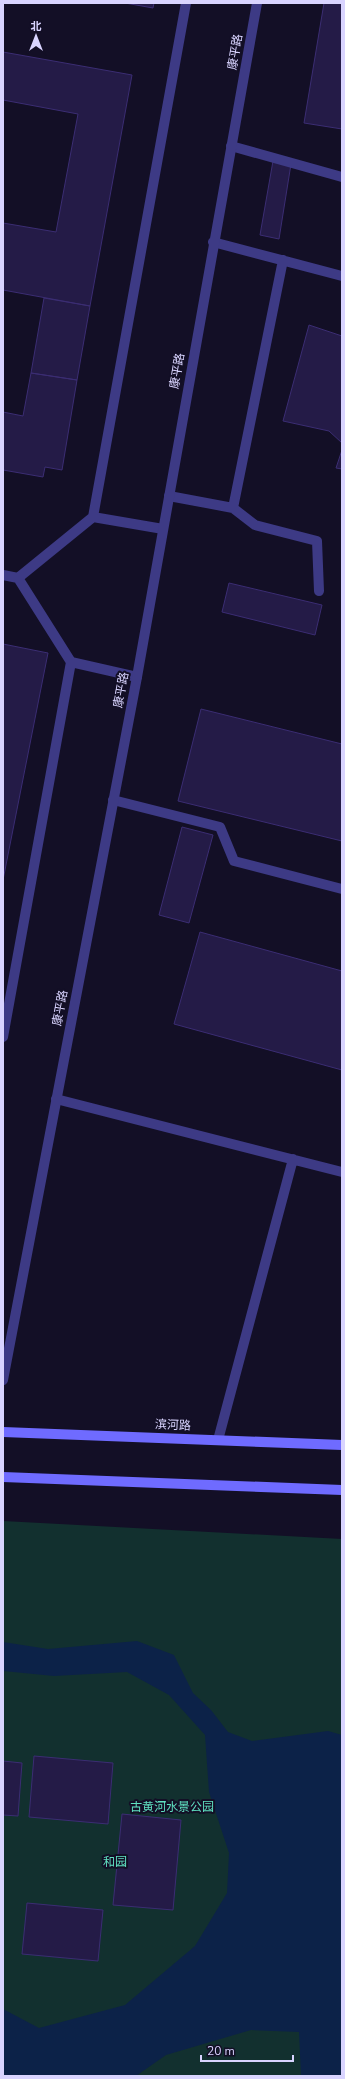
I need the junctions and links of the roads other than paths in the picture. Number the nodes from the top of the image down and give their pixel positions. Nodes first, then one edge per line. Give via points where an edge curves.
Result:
1 (186, 3) edge
2 (257, 3) edge
3 (231, 146) junction
4 (342, 177) edge
5 (213, 242) junction
6 (283, 260) junction
7 (342, 276) edge
8 (168, 496) junction
9 (233, 508) junction
10 (93, 517) junction
11 (163, 528) junction
12 (3, 575) edge
13 (18, 578) junction
14 (319, 591) dead end
15 (71, 662) junction
16 (137, 677) junction
17 (113, 800) junction
18 (342, 889) edge
19 (3, 1037) edge
20 (56, 1099) junction
21 (293, 1159) junction
22 (342, 1172) edge
23 (3, 1380) edge
24 (3, 1432) edge
25 (218, 1440) junction
26 (342, 1445) edge
27 (3, 1477) edge
28 (342, 1490) edge

1 - 10 street
2 - 3 street, 康平路
3 - 4 street
3 - 5 street, 康平路
5 - 6 street
5 - 8 street, 康平路
6 - 7 street
6 - 9 street
8 - 9 street
8 - 11 street, 康平路
9 - 14 street via 255,525 317,541
10 - 11 street
10 - 13 street
11 - 16 street, 康平路
12 - 13 street
13 - 15 street
15 - 16 street
15 - 19 street
16 - 17 street, 康平路
17 - 18 street via 220,827 234,861
17 - 20 street, 康平路
20 - 21 street
20 - 23 street, 康平路
21 - 22 street
21 - 25 street
24 - 25 main road, 滨河路
25 - 26 main road, 滨河路
27 - 28 main road

